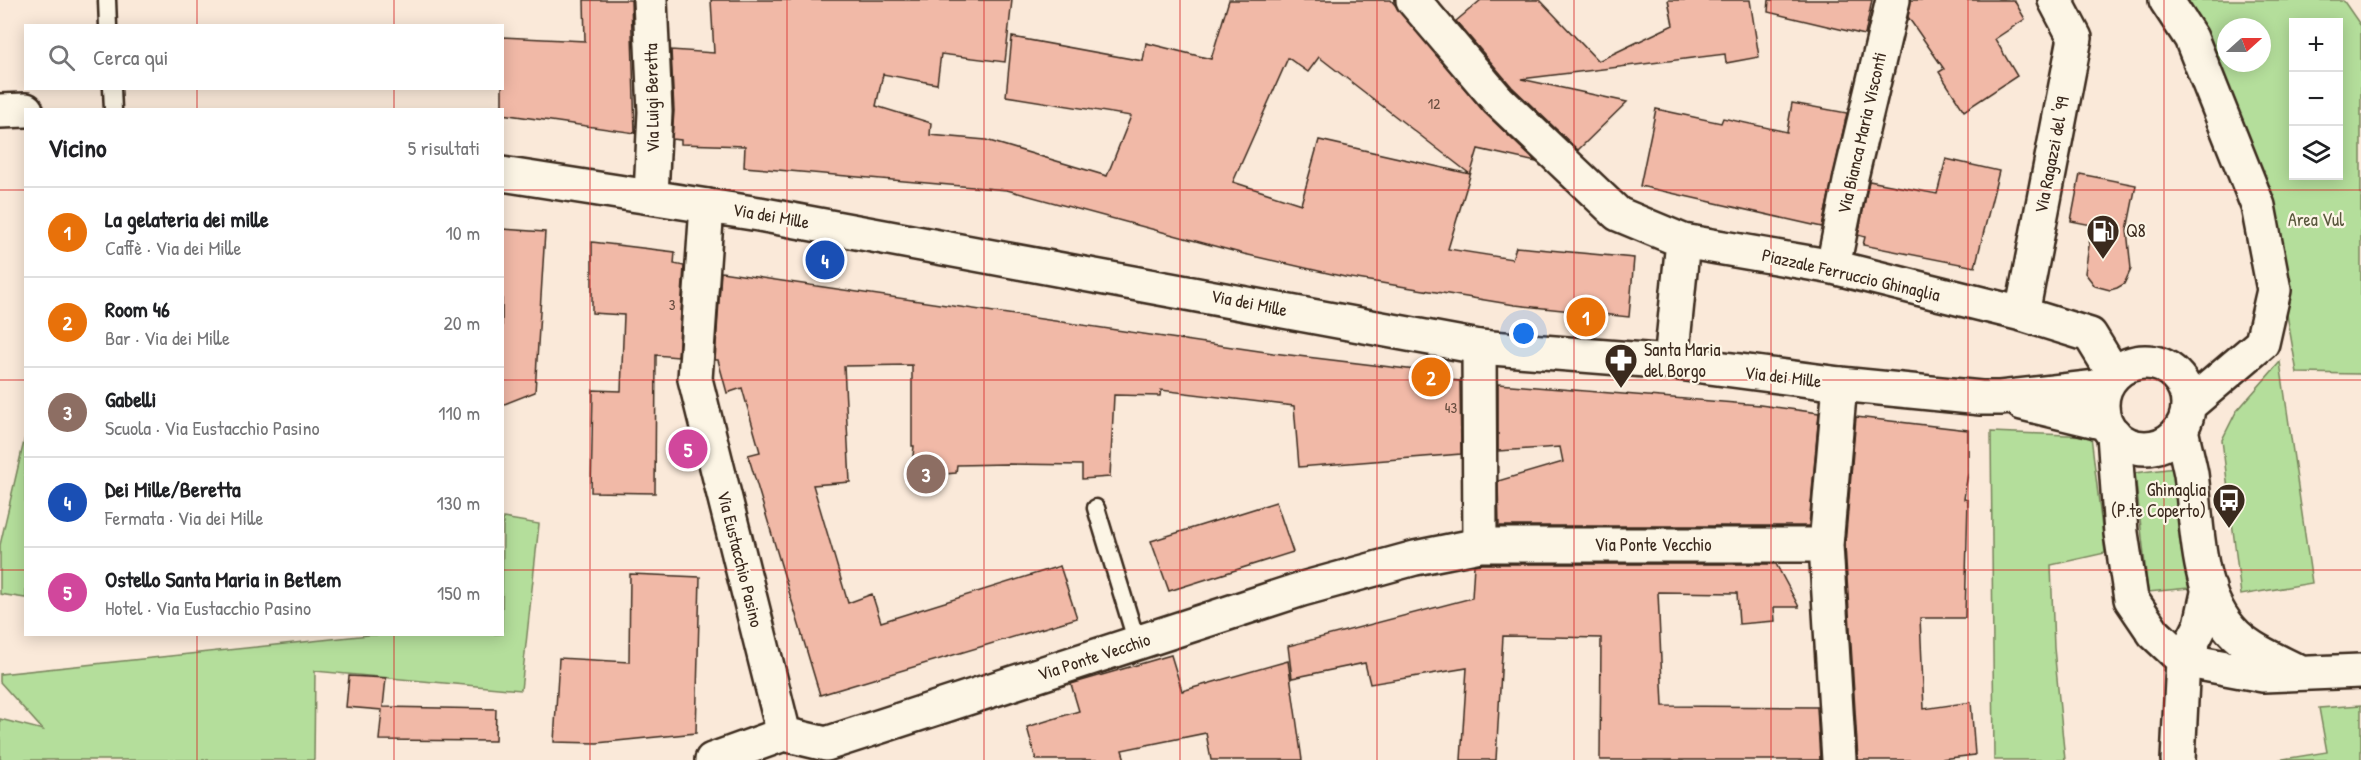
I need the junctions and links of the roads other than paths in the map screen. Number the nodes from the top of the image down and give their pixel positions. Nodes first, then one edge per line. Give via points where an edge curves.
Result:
1 (107, 0) edge
2 (650, 0) edge
3 (1413, 0) edge
4 (1893, 0) edge
5 (2055, 0) edge
6 (2166, 0) edge
7 (108, 24) edge
8 (112, 90) edge
9 (113, 108) edge
10 (24, 110) edge
11 (0, 111) edge
12 (504, 174) edge
13 (651, 195) junction
14 (707, 206) junction
15 (1683, 241) junction
16 (1833, 267) junction
17 (2022, 314) junction
18 (2262, 343) junction
19 (1479, 347) junction
20 (1671, 362) junction
21 (2174, 372) junction
22 (2110, 380) junction
23 (1840, 384) junction
24 (2000, 398) junction
25 (2185, 418) junction
26 (2110, 429) junction
27 (1096, 508) dead end
28 (1480, 545) junction
29 (1826, 545) junction
30 (2209, 588) junction
31 (1137, 643) junction
32 (2264, 655) junction
33 (2182, 660) junction
34 (2361, 671) edge
35 (2307, 675) junction
36 (784, 734) junction
37 (826, 752) edge
38 (712, 760) edge
39 (1839, 760) edge
40 (2178, 760) edge

1 - 7 lane
2 - 13 street, Via Luigi Beretta via 655,112
3 - 15 street, Piazzale Ferruccio Ghinaglia via 1498,100 1618,214
4 - 16 street, Via Bianca Maria Visconti
5 - 17 street, Via Ragazzi del '99 via 2075,38
6 - 18 street via 2191,39 2258,206 2274,290
8 - 9 lane
10 - 11 street
12 - 13 street, Via dei Mille
13 - 14 street, Via dei Mille
14 - 19 street, Via dei Mille
14 - 36 street, Via Eustacchio Pasino via 695,379
15 - 16 street, Piazzale Ferruccio Ghinaglia
15 - 20 street
16 - 17 street, Piazzale Ferruccio Ghinaglia
17 - 22 street, Piazzale Ferruccio Ghinaglia via 2090,335
18 - 21 street
18 - 25 street
19 - 20 street, Via dei Mille
19 - 28 street
20 - 23 street, Via dei Mille
21 - 22 street via 2163,365 2144,362 2125,366
21 - 25 street via 2188,395
22 - 24 street, Via dei Mille
22 - 26 street via 2102,401
23 - 24 street, Via dei Mille
23 - 29 street
24 - 26 street, Via dei Mille
25 - 26 street via 2167,442 2148,448 2123,442
25 - 30 street via 2200,547
26 - 33 street via 2131,599 2154,633
27 - 31 lane
28 - 29 street, Via Ponte Vecchio
28 - 31 street, Via Ponte Vecchio via 1414,558 1302,589
29 - 39 street
30 - 32 street via 2220,613 2236,634
30 - 33 street via 2201,625
31 - 37 street, Via Ponte Vecchio
32 - 33 street via 2208,649
32 - 35 street
33 - 35 street via 2264,675
33 - 40 street
34 - 35 street
36 - 37 street, Via Ponte Vecchio
36 - 38 street

